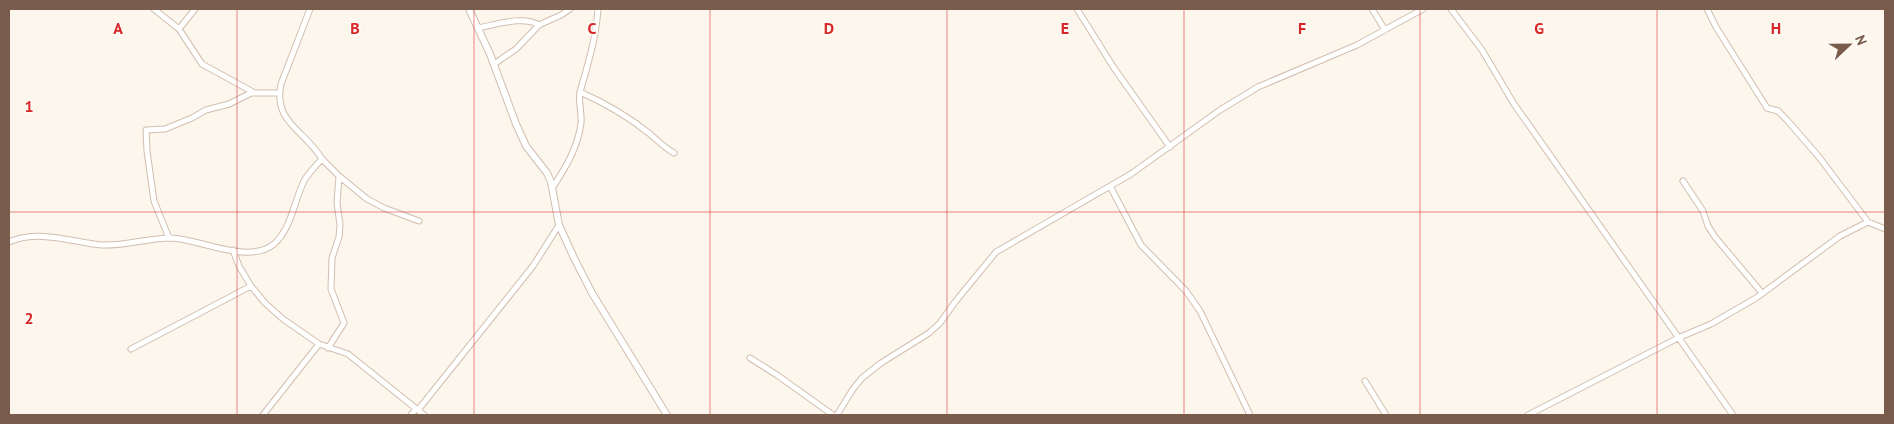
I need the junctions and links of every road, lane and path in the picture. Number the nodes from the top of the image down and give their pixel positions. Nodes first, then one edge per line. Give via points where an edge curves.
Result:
1 (154, 9) edge
2 (195, 9) edge
3 (310, 9) edge
4 (470, 9) edge
5 (570, 9) edge
6 (598, 9) edge
7 (1077, 9) edge
8 (1372, 9) edge
9 (1423, 9) edge
10 (1451, 9) edge
11 (1707, 9) edge
12 (539, 25) junction
13 (478, 28) junction
14 (179, 29) junction
15 (1385, 30) junction
16 (494, 64) junction
17 (580, 92) junction
18 (253, 93) junction
19 (279, 93) junction
20 (1170, 147) junction
21 (674, 154) dead end
22 (322, 159) junction
23 (339, 176) junction
24 (1683, 181) dead end
25 (1110, 186) junction
26 (553, 187) junction
27 (418, 221) dead end
28 (1868, 222) junction
29 (559, 225) junction
30 (1885, 229) edge
31 (169, 238) junction
32 (9, 242) edge
33 (233, 250) junction
34 (251, 286) junction
35 (1762, 293) junction
36 (1678, 338) junction
37 (319, 344) junction
38 (328, 348) junction
39 (131, 349) dead end
40 (750, 358) dead end
41 (1365, 381) dead end
42 (417, 410) junction
43 (263, 415) edge
44 (411, 415) edge
45 (424, 415) edge
46 (667, 415) edge
47 (833, 415) edge
48 (837, 415) edge
49 (1250, 415) edge
50 (1386, 415) edge
51 (1528, 415) edge
52 (1733, 415) edge

1 - 14 street
2 - 14 street
3 - 19 street
4 - 13 street
5 - 12 street
6 - 17 street via 592,55
7 - 20 street
8 - 15 street
9 - 15 street
10 - 36 street
11 - 28 street via 1767,108 1778,111 1787,120
12 - 13 street via 516,20
12 - 16 street via 516,49
13 - 16 street
14 - 18 street via 202,64
15 - 20 street via 1258,87
16 - 26 street via 526,146 547,173
17 - 21 street via 607,104
17 - 26 street via 581,122 576,143
18 - 19 street
18 - 31 street via 164,129 146,130 154,201
19 - 22 street via 284,116
20 - 25 street
22 - 23 street
22 - 33 street via 306,179 280,237 256,252
23 - 27 street via 375,203
23 - 38 street via 339,231 332,258 331,289 344,323
24 - 35 street via 1715,236
25 - 48 street via 996,252 940,323 862,378
25 - 49 street via 1142,245 1186,291 1200,312
26 - 29 street
28 - 30 street
28 - 35 street via 1840,236
29 - 42 street via 533,266
29 - 46 street via 592,293
31 - 32 street via 102,245 43,236
31 - 33 street
33 - 34 street
34 - 37 street via 283,319
34 - 39 street
35 - 36 street via 1711,324
36 - 51 street
36 - 52 street
37 - 38 street
37 - 43 street
38 - 42 street via 348,354
40 - 47 street
41 - 50 street
42 - 44 street
42 - 45 street

